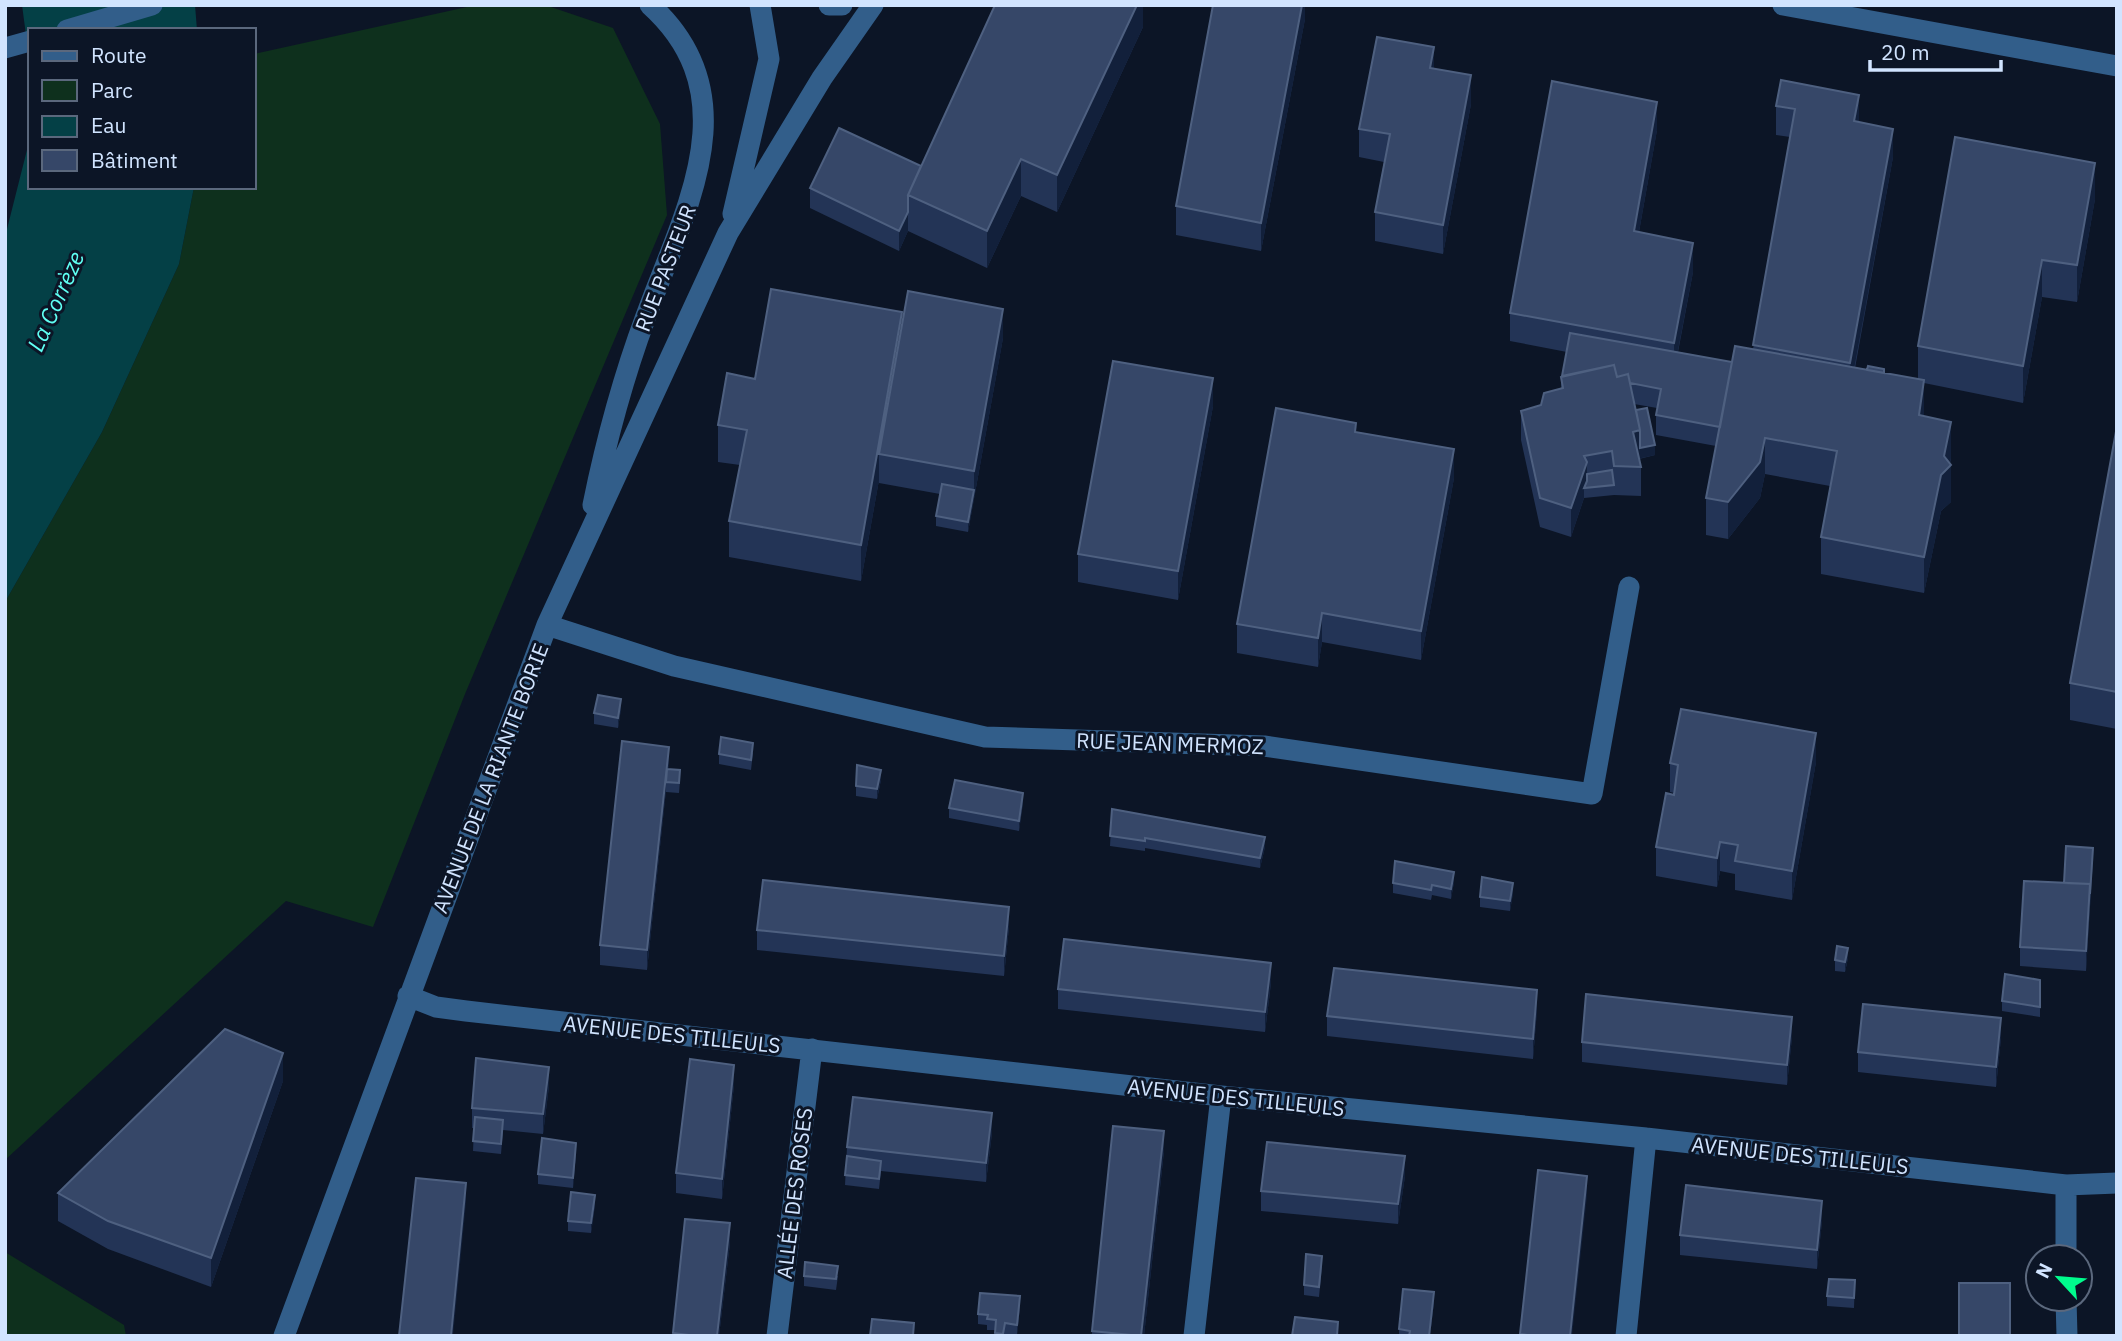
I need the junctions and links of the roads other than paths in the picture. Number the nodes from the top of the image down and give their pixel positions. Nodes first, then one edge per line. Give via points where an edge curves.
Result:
1 (152, 5) edge
2 (650, 5) edge
3 (760, 5) edge
4 (829, 5) edge
5 (842, 5) edge
6 (873, 5) edge
7 (1783, 5) edge
8 (74, 28) edge
9 (28, 42) edge
10 (5, 48) edge
11 (2117, 66) edge
12 (729, 233) junction
13 (585, 540) junction
14 (1629, 587) dead end
15 (547, 625) junction
16 (408, 996) junction
17 (812, 1049) junction
18 (1221, 1097) junction
19 (1646, 1138) junction
20 (2117, 1183) edge
21 (2066, 1185) junction
22 (2066, 1243) edge
23 (2066, 1313) edge
24 (284, 1336) edge
25 (777, 1336) edge
26 (1194, 1336) edge
27 (1626, 1336) edge
28 (2067, 1336) edge

1 - 8 street
2 - 13 street, RUE PASTEUR via 667,21 687,53 700,94 705,140 691,202 646,316 607,438
3 - 12 street, AVENUE DE LA RIANTE BORIE via 769,59
4 - 5 street
6 - 12 street, AVENUE DE LA RIANTE BORIE via 822,78
7 - 11 street
9 - 10 street
12 - 13 street, AVENUE DE LA RIANTE BORIE
13 - 15 street, AVENUE DE LA RIANTE BORIE
14 - 15 street, RUE JEAN MERMOZ via 1592,794 1264,746 985,737 674,666
15 - 16 street, AVENUE DE LA RIANTE BORIE
16 - 17 street, AVENUE DES TILLEULS via 436,1007 466,1011
16 - 24 street, AVENUE DE LA RIANTE BORIE
17 - 18 street, AVENUE DES TILLEULS
17 - 25 street, ALLÉE DES ROSES
18 - 19 street, AVENUE DES TILLEULS
18 - 26 street
19 - 21 street, AVENUE DES TILLEULS
19 - 27 street
20 - 21 street, AVENUE DES TILLEULS
21 - 22 street
23 - 28 street

